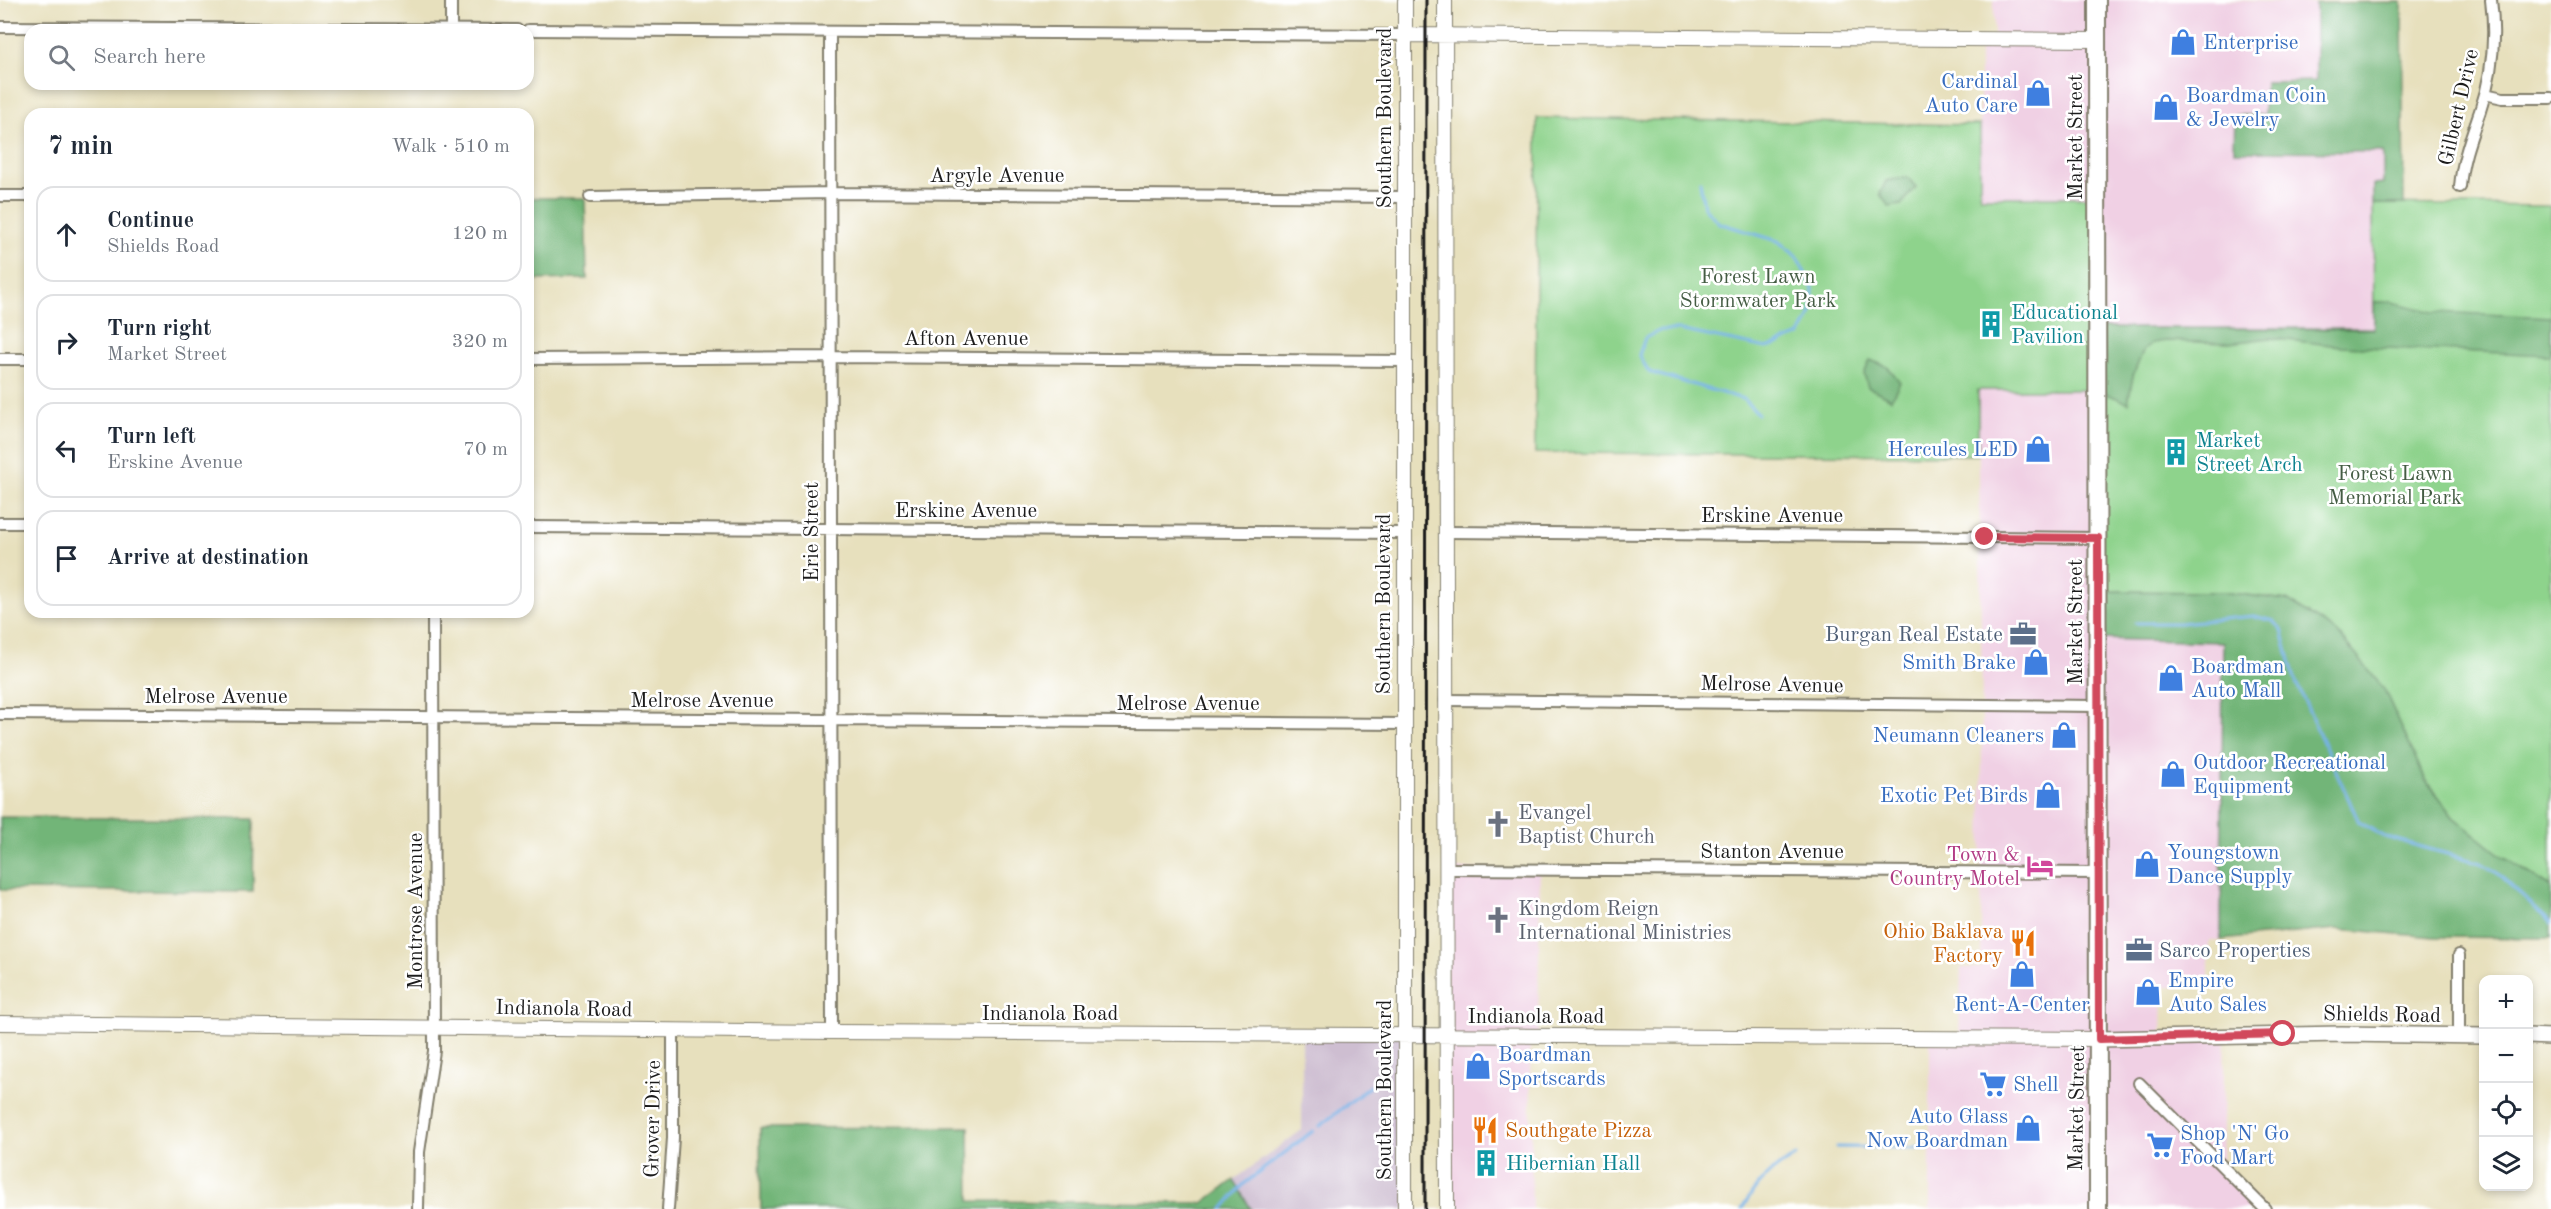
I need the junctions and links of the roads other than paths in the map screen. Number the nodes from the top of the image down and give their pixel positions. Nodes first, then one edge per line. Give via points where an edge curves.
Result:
1 (451, 0) edge
2 (1405, 0) edge
3 (1445, 0) edge
4 (2097, 0) edge
5 (2491, 0) edge
6 (451, 24) edge
7 (0, 27) edge
8 (24, 27) edge
9 (534, 30) edge
10 (830, 32) junction
11 (1405, 35) junction
12 (1445, 35) junction
13 (2097, 40) junction
14 (2485, 94) junction
15 (2551, 98) edge
16 (2460, 187) dead end
17 (830, 193) junction
18 (0, 196) edge
19 (24, 196) edge
20 (590, 197) dead end
21 (1405, 197) junction
22 (831, 357) junction
23 (0, 359) edge
24 (24, 359) edge
25 (534, 359) edge
26 (1404, 361) junction
27 (0, 523) edge
28 (24, 523) edge
29 (534, 527) edge
30 (831, 529) junction
31 (1445, 532) junction
32 (1404, 533) junction
33 (2098, 538) junction
34 (433, 618) edge
35 (1445, 700) junction
36 (2097, 706) junction
37 (0, 714) edge
38 (433, 717) junction
39 (831, 720) junction
40 (1404, 724) junction
41 (1446, 869) junction
42 (2098, 873) junction
43 (2459, 955) dead end
44 (0, 1023) edge
45 (434, 1028) junction
46 (674, 1030) junction
47 (832, 1032) junction
48 (2459, 1035) junction
49 (1406, 1036) junction
50 (1446, 1036) junction
51 (2479, 1036) edge
52 (2533, 1036) edge
53 (2551, 1037) edge
54 (2099, 1039) junction
55 (2139, 1083) dead end
56 (418, 1209) edge
57 (668, 1209) edge
58 (1404, 1209) edge
59 (1447, 1209) edge
60 (2098, 1209) edge
61 (2265, 1209) edge

1 - 6 street
2 - 11 street, Southern Boulevard
3 - 12 street
4 - 13 main road, Market Street
5 - 14 street, Gilbert Drive via 2493,46
7 - 8 street
9 - 10 street
10 - 11 street
10 - 17 street, Erie Street
11 - 12 street
11 - 21 street, Southern Boulevard
12 - 13 street
12 - 31 street
13 - 33 main road, Market Street
14 - 15 street
14 - 16 street, Gilbert Drive via 2463,158
17 - 20 street, Argyle Avenue
17 - 21 street, Argyle Avenue
17 - 22 street, Erie Street
18 - 19 street
21 - 26 street, Southern Boulevard
22 - 25 street, Afton Avenue
22 - 26 street, Afton Avenue
22 - 30 street, Erie Street
23 - 24 street
26 - 32 street, Southern Boulevard
27 - 28 street
29 - 30 street, Erskine Avenue
30 - 32 street, Erskine Avenue
30 - 39 street, Erie Street
31 - 33 street, Erskine Avenue
31 - 35 street
32 - 40 street, Southern Boulevard
33 - 36 main road, Market Street
34 - 38 street, Montrose Avenue
35 - 36 street, Melrose Avenue
35 - 41 street
36 - 42 main road, Market Street
37 - 38 street, Melrose Avenue
38 - 39 street, Melrose Avenue
38 - 45 street, Montrose Avenue
39 - 40 street, Melrose Avenue
39 - 47 street, Erie Street
40 - 49 street, Southern Boulevard
41 - 42 street, Stanton Avenue
41 - 50 street
42 - 54 main road, Market Street
43 - 48 street
44 - 45 street, Indianola Road
45 - 46 street, Indianola Road
45 - 56 street, Montrose Avenue via 432,1074 419,1152
46 - 47 street, Indianola Road
46 - 57 street, Grover Drive via 674,1138
47 - 49 street, Indianola Road
48 - 51 main road, Shields Road
48 - 54 main road, Shields Road
49 - 50 street, Indianola Road
49 - 58 street, Southern Boulevard
50 - 54 street, Indianola Road
50 - 59 street
52 - 53 main road
54 - 60 main road, Market Street
55 - 61 street

